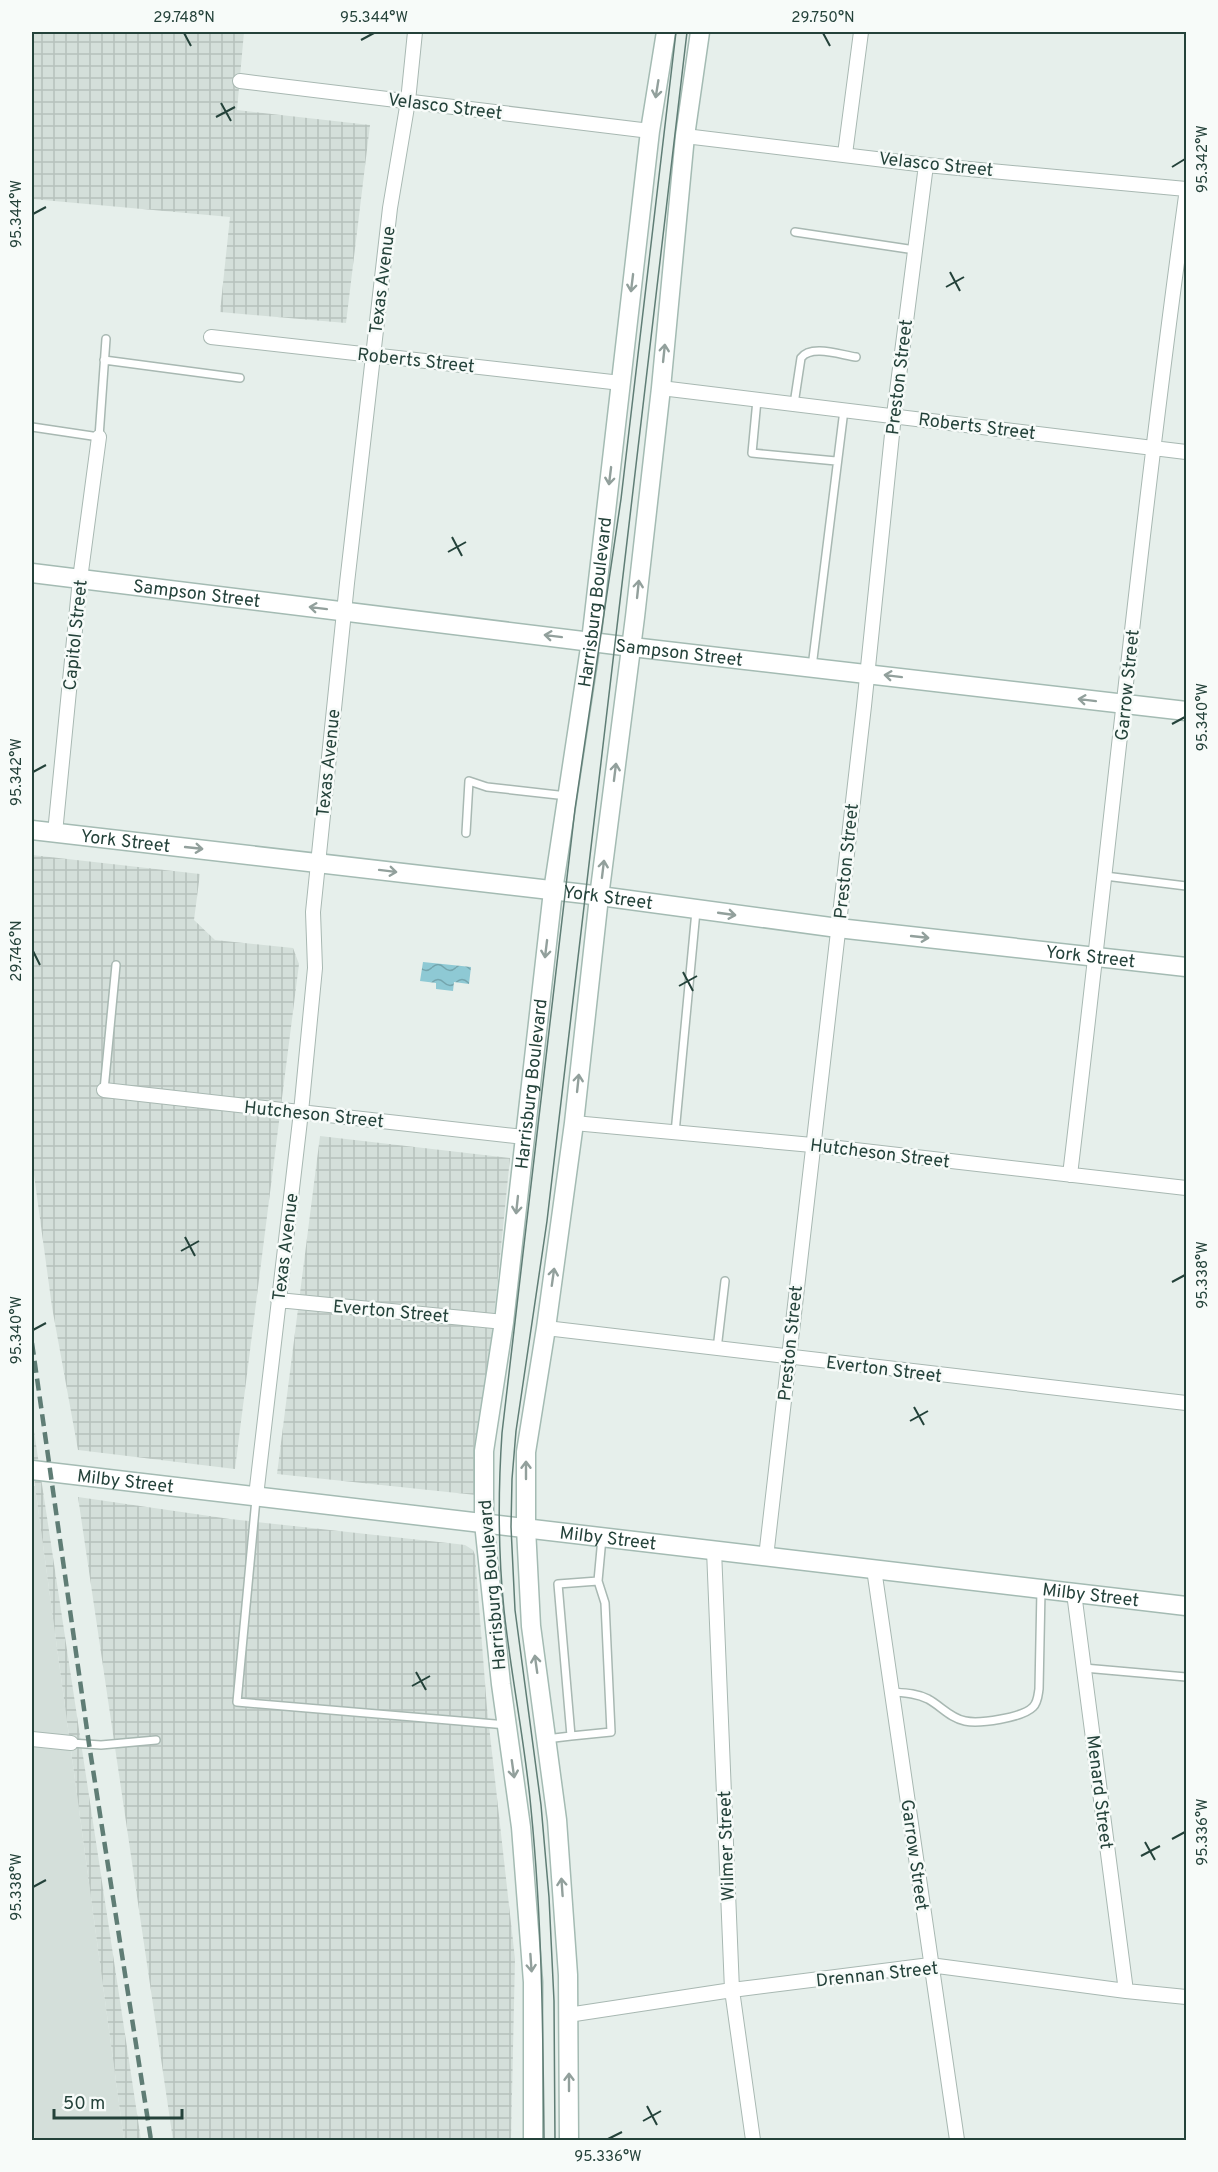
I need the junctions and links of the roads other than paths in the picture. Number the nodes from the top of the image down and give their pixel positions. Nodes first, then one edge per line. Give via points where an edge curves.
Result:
1 (415, 32) edge
2 (666, 32) edge
3 (700, 32) edge
4 (861, 32) edge
5 (240, 81) dead end
6 (408, 101) junction
7 (651, 131) junction
8 (685, 136) junction
9 (845, 154) junction
10 (926, 165) junction
11 (1186, 189) edge
12 (1186, 196) edge
13 (795, 232) dead end
14 (915, 250) junction
15 (1182, 259) edge
16 (211, 337) dead end
17 (106, 339) dead end
18 (373, 355) junction
19 (856, 357) dead end
20 (104, 360) junction
21 (240, 378) dead end
22 (621, 383) junction
23 (661, 388) junction
24 (757, 400) junction
25 (794, 404) junction
26 (844, 410) junction
27 (894, 415) junction
28 (32, 427) edge
29 (99, 437) junction
30 (1153, 449) junction
31 (1186, 452) edge
32 (836, 461) junction
33 (32, 573) edge
34 (80, 579) junction
35 (344, 611) junction
36 (591, 641) junction
37 (632, 647) junction
38 (812, 667) junction
39 (867, 673) junction
40 (1125, 704) junction
41 (1186, 711) edge
42 (567, 796) junction
43 (32, 830) edge
44 (55, 833) junction
45 (466, 833) dead end
46 (318, 862) junction
47 (1106, 876) junction
48 (1186, 886) edge
49 (553, 891) junction
50 (600, 897) junction
51 (697, 909) junction
52 (838, 928) junction
53 (1096, 957) junction
54 (116, 965) dead end
55 (1186, 967) edge
56 (104, 1090) joint
57 (301, 1112) junction
58 (574, 1123) junction
59 (675, 1133) junction
60 (524, 1137) junction
61 (812, 1145) junction
62 (1070, 1175) junction
63 (1186, 1188) edge
64 (725, 1281) dead end
65 (279, 1300) junction
66 (504, 1322) junction
67 (546, 1328) junction
68 (717, 1349) junction
69 (788, 1358) junction
70 (1186, 1403) edge
71 (32, 1470) edge
72 (256, 1496) junction
73 (484, 1523) junction
74 (526, 1528) junction
75 (602, 1537) junction
76 (714, 1550) junction
77 (766, 1557) junction
78 (874, 1569) junction
79 (598, 1581) junction
80 (1041, 1589) junction
81 (1074, 1593) junction
82 (1186, 1606) edge
83 (1084, 1668) junction
84 (1186, 1677) edge
85 (891, 1692) junction
86 (507, 1725) junction
87 (571, 1736) junction
88 (32, 1739) edge
89 (546, 1739) junction
90 (156, 1740) dead end
91 (70, 1743) joint
92 (930, 1965) junction
93 (732, 1990) junction
94 (1126, 1992) junction
95 (1186, 1997) edge
96 (568, 2015) junction
97 (533, 2140) edge
98 (569, 2140) edge
99 (753, 2140) edge
100 (957, 2140) edge

1 - 6 street, Texas Avenue
2 -> 7 main road, Harrisburg Boulevard
3 - 8 main road, Harrisburg Boulevard
4 - 9 street
5 - 6 street, Velasco Street
6 - 7 street, Velasco Street
6 - 18 street, Texas Avenue via 392,194
7 -> 22 main road, Harrisburg Boulevard
8 - 9 street, Velasco Street
23 -> 8 main road, Harrisburg Boulevard
9 - 10 street, Velasco Street
10 - 11 street, Velasco Street
10 - 14 street, Preston Street
12 - 15 street, Garrow Street
13 - 14 lane
14 - 27 street, Preston Street
15 - 30 street, Garrow Street
16 - 18 street, Roberts Street
17 - 20 lane
18 - 22 street, Roberts Street
18 - 35 street, Texas Avenue
19 - 25 lane via 804,353
20 - 21 lane
20 - 29 lane
22 -> 36 main road, Harrisburg Boulevard
23 - 24 street, Roberts Street
37 -> 23 main road, Harrisburg Boulevard
24 - 25 street, Roberts Street
24 - 32 lane via 752,453
25 - 26 street, Roberts Street
26 - 27 street, Roberts Street
26 - 32 lane
27 - 30 street, Roberts Street
27 - 39 street, Preston Street
28 - 29 lane
29 - 34 street, Capitol Street
30 - 31 street, Roberts Street
30 - 40 street, Garrow Street
32 - 38 lane
33 - 34 main road, Sampson Street
35 -> 34 main road, Sampson Street
34 - 44 street, Capitol Street
36 -> 35 main road, Sampson Street
35 - 46 street, Texas Avenue
36 - 37 main road, Sampson Street
36 - 42 main road, Harrisburg Boulevard
37 - 38 main road, Sampson Street
50 -> 37 main road, Harrisburg Boulevard
38 - 39 main road, Sampson Street
40 -> 39 main road, Sampson Street
39 - 52 street, Preston Street
40 - 41 main road, Sampson Street
40 - 47 street, Garrow Street
42 - 45 lane via 488,787 469,781
42 - 49 main road, Harrisburg Boulevard
43 - 44 main road, York Street
44 -> 46 main road, York Street
46 -> 49 main road, York Street
46 - 57 street, Texas Avenue via 313,912 315,968
47 - 48 lane
47 - 53 street, Garrow Street
49 - 50 main road, York Street
49 -> 60 main road, Harrisburg Boulevard
50 - 51 main road, York Street
58 -> 50 main road, Harrisburg Boulevard
51 -> 52 main road, York Street
51 - 59 lane
52 -> 53 main road, York Street
52 - 61 street, Preston Street
53 - 55 main road, York Street
53 - 62 street, Garrow Street
54 - 56 lane
56 - 57 street, Hutcheson Street
57 - 60 street, Hutcheson Street
57 - 65 street, Texas Avenue
58 - 59 street, Hutcheson Street
67 -> 58 main road, Harrisburg Boulevard
59 - 61 street, Hutcheson Street
60 -> 66 main road, Harrisburg Boulevard
61 - 62 street, Hutcheson Street
61 - 69 street, Preston Street
62 - 63 street, Hutcheson Street
64 - 68 lane
65 - 66 street, Everton Street
65 - 72 street, Texas Avenue
66 - 73 main road, Harrisburg Boulevard via 484,1451
67 - 68 street, Everton Street
74 -> 67 main road, Harrisburg Boulevard via 526,1452
68 - 69 street, Everton Street
69 - 70 street, Everton Street
69 - 77 street, Preston Street
71 - 72 main road, Milby Street
72 - 73 main road, Milby Street
72 - 86 lane via 237,1702
73 - 74 main road, Milby Street
73 - 86 main road, Harrisburg Boulevard
74 - 75 main road, Milby Street
89 -> 74 main road, Harrisburg Boulevard via 531,1626
75 - 76 main road, Milby Street
75 - 79 lane
76 - 77 main road, Milby Street
76 - 93 street, Wilmer Street
77 - 78 main road, Milby Street
78 - 80 main road, Milby Street
78 - 85 street, Garrow Street
79 - 87 lane via 605,1603 611,1731
79 - 87 lane via 558,1584
80 - 81 main road, Milby Street
80 - 85 lane via 1039,1689 1032,1708 996,1720 966,1721 928,1699
81 - 82 main road, Milby Street
81 - 83 street, Menard Street
83 - 84 lane
83 - 94 street, Menard Street
85 - 92 street, Garrow Street
86 -> 97 main road, Harrisburg Boulevard via 521,1827 533,1982
87 - 89 lane
88 - 91 street
96 -> 89 main road, Harrisburg Boulevard via 557,1820
90 - 91 lane via 101,1745
92 - 93 street, Drennan Street
92 - 94 street, Drennan Street
92 - 100 street, Garrow Street
93 - 96 street, Drennan Street
93 - 99 street, Wilmer Street
94 - 95 street, Drennan Street
98 -> 96 main road, Harrisburg Boulevard

